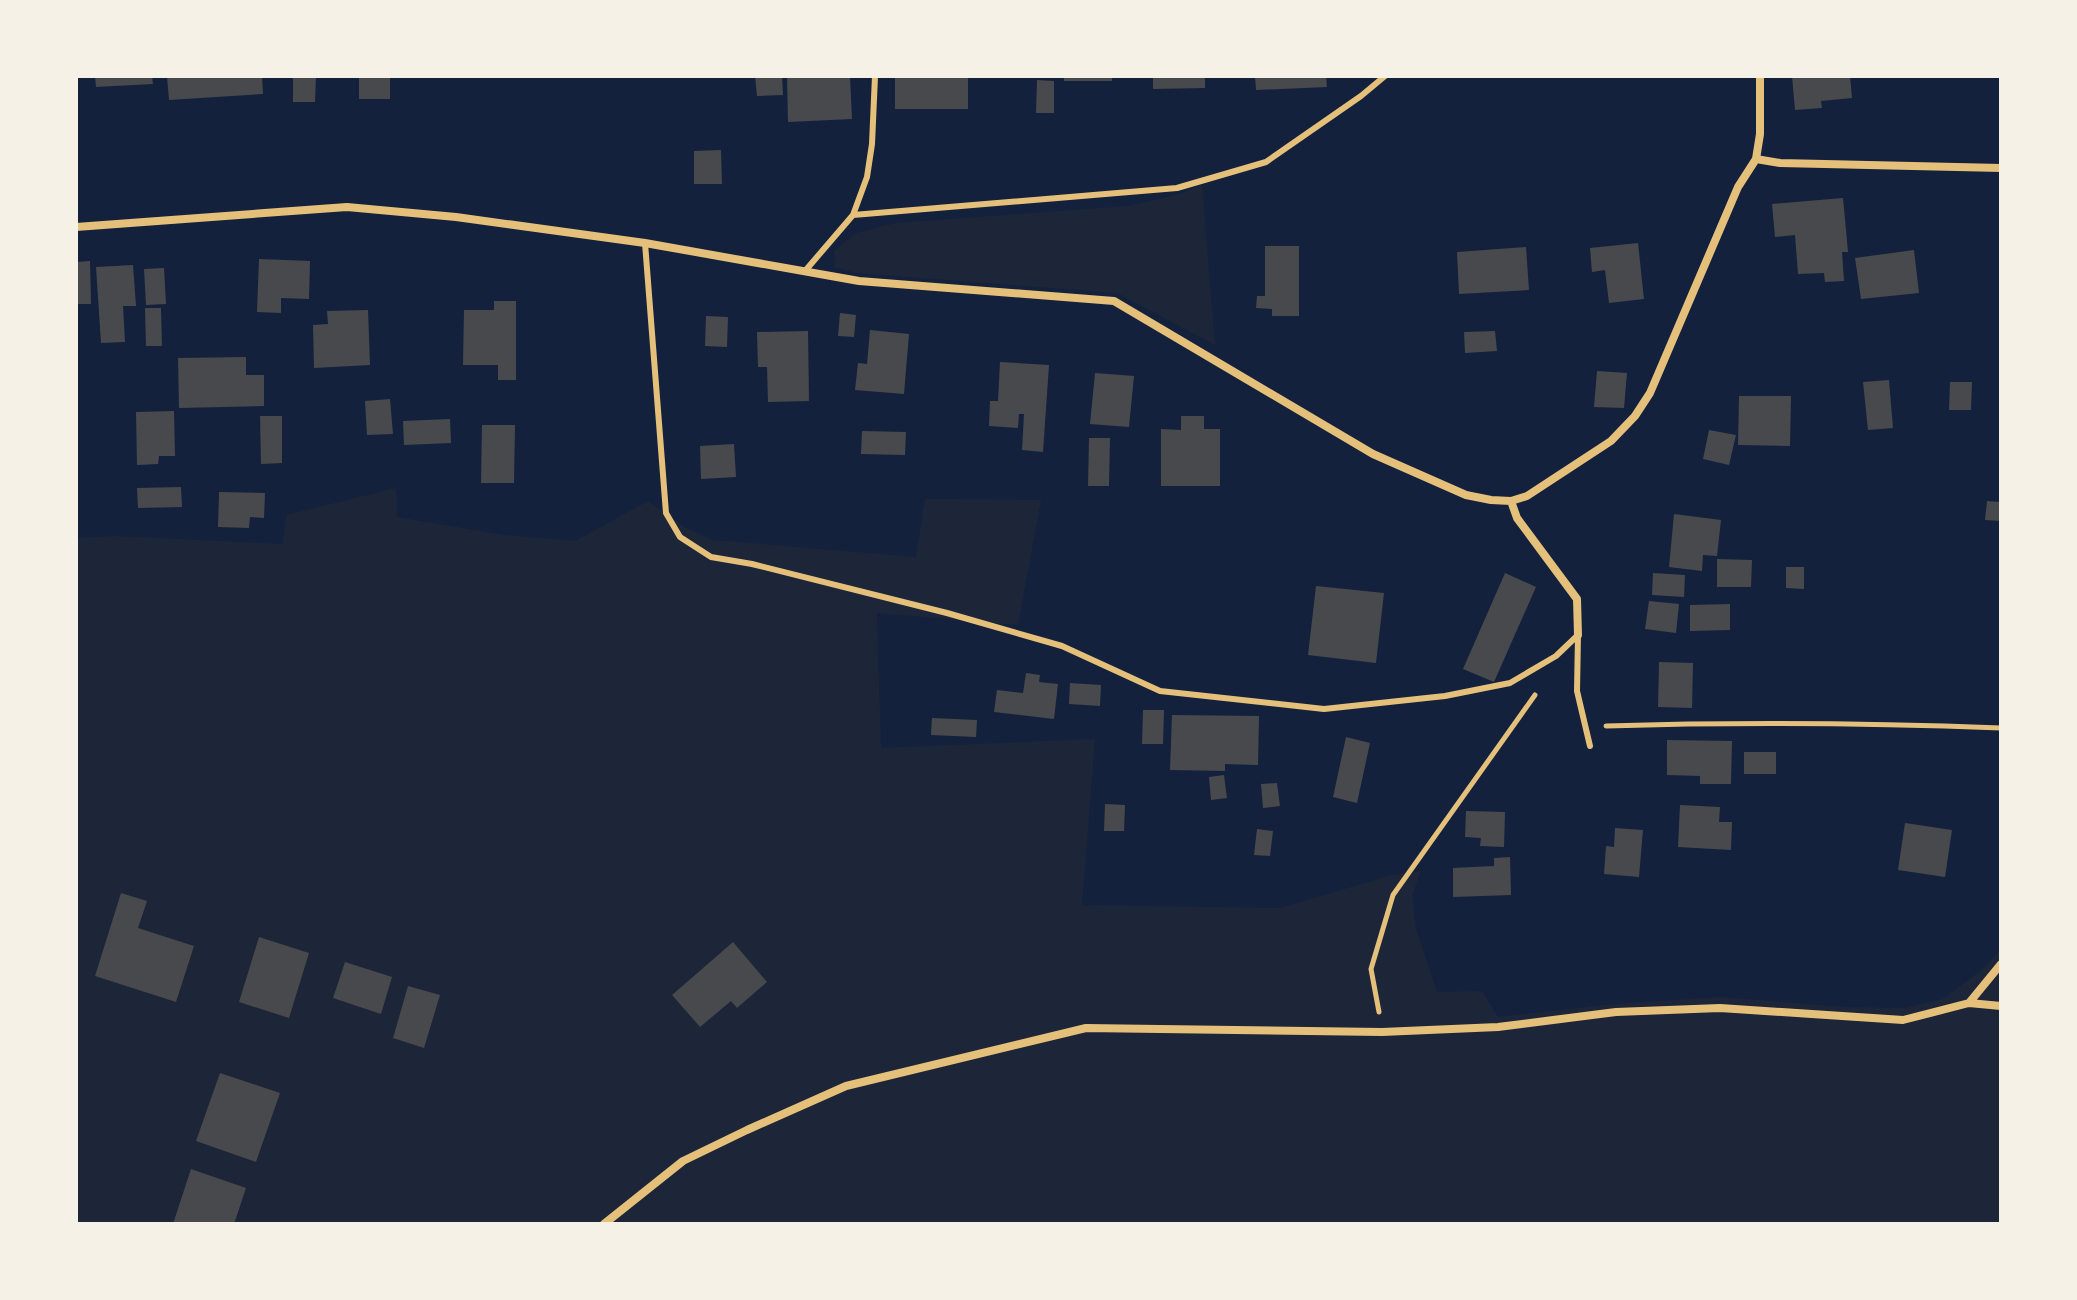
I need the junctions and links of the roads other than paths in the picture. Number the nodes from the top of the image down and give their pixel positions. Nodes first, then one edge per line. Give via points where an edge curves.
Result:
1 (875, 76) edge
2 (1385, 76) edge
3 (1760, 76) edge
4 (1756, 159) junction
5 (2001, 168) edge
6 (853, 215) junction
7 (76, 227) edge
8 (645, 243) junction
9 (805, 271) junction
10 (1511, 501) junction
11 (1578, 635) junction
12 (1590, 746) dead end
13 (2001, 964) edge
14 (1969, 1003) junction
15 (2001, 1006) edge
16 (604, 1224) edge

1 - 6 lane via 867,177
2 - 6 lane via 1266,162 1177,188
3 - 4 street
4 - 5 street
4 - 10 street via 1738,187 1650,393 1635,416 1611,441
6 - 9 lane
7 - 8 street via 347,207
8 - 9 street
8 - 11 lane via 666,513 680,537 711,557 1062,646 1160,691 1324,709 1510,683 1556,656
9 - 10 street via 859,281 1114,301 1373,454 1466,495
10 - 11 street via 1517,518 1577,599
11 - 12 lane via 1577,691
13 - 14 street
14 - 15 street
14 - 16 street via 1903,1020 1720,1008 1382,1032 1086,1028 846,1086 683,1161

